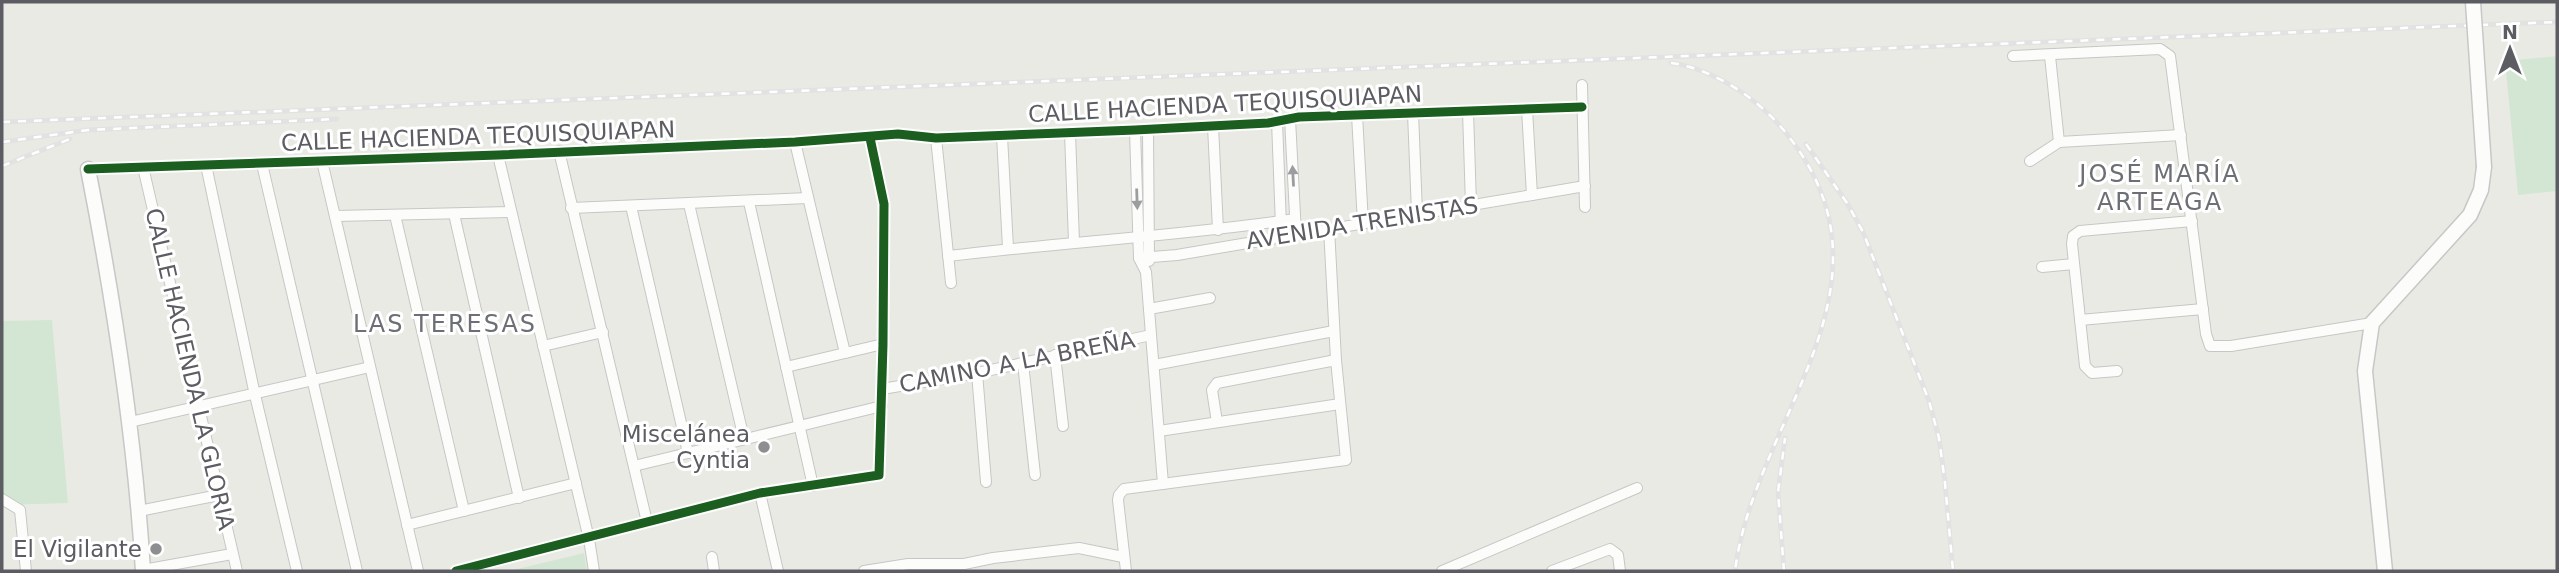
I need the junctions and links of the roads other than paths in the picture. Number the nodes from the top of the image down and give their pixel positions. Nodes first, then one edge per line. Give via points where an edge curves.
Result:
1 (2473, 2) edge
2 (2012, 56) dead end
3 (2050, 56) junction
4 (1582, 85) dead end
5 (1582, 107) junction
6 (1527, 109) junction
7 (1468, 111) junction
8 (1413, 113) junction
9 (1357, 115) junction
10 (1290, 118) junction
11 (1277, 121) junction
12 (1213, 126) junction
13 (1135, 130) junction
14 (1149, 130) junction
15 (1070, 133) junction
16 (1002, 135) junction
17 (2181, 135) junction
18 (870, 138) junction
19 (936, 138) junction
20 (795, 142) junction
21 (2059, 142) junction
22 (559, 151) junction
23 (498, 155) junction
24 (322, 161) junction
25 (2030, 161) dead end
26 (262, 164) junction
27 (206, 165) junction
28 (143, 167) junction
29 (88, 169) joint
30 (1585, 186) junction
31 (1532, 195) junction
32 (808, 198) junction
33 (749, 202) junction
34 (689, 204) junction
35 (1471, 205) junction
36 (631, 206) junction
37 (1585, 207) dead end
38 (571, 208) junction
39 (510, 212) junction
40 (1417, 213) junction
41 (454, 214) junction
42 (396, 215) junction
43 (336, 216) junction
44 (1295, 219) junction
45 (1281, 221) junction
46 (2192, 221) junction
47 (1363, 223) junction
48 (1329, 228) junction
49 (1218, 230) junction
50 (1296, 234) junction
51 (1150, 236) junction
52 (1281, 236) junction
53 (1139, 237) junction
54 (1074, 242) junction
55 (1008, 248) junction
56 (948, 256) junction
57 (1145, 258) junction
58 (2074, 264) junction
59 (2042, 267) dead end
60 (951, 283) dead end
61 (1210, 298) dead end
62 (1149, 309) junction
63 (2203, 309) junction
64 (2080, 320) junction
65 (2372, 323) junction
66 (1334, 331) junction
67 (603, 332) junction
68 (1151, 335) junction
69 (883, 344) junction
70 (543, 346) junction
71 (845, 354) junction
72 (1055, 355) junction
73 (1336, 360) junction
74 (1023, 363) junction
75 (1154, 365) junction
76 (370, 367) junction
77 (786, 367) junction
78 (2117, 371) dead end
79 (977, 373) junction
80 (314, 382) junction
81 (882, 389) junction
82 (255, 395) junction
83 (1340, 404) junction
84 (881, 406) junction
85 (199, 407) junction
86 (130, 422) junction
87 (1217, 422) junction
88 (799, 425) junction
89 (1063, 426) dead end
90 (1159, 431) junction
91 (744, 439) junction
92 (688, 453) junction
93 (634, 466) junction
94 (1035, 475) dead end
95 (986, 482) dead end
96 (576, 483) junction
97 (1163, 484) junction
98 (813, 485) junction
99 (1637, 488) dead end
100 (760, 493) junction
101 (219, 495) junction
102 (519, 498) junction
103 (2, 499) edge
104 (139, 511) junction
105 (464, 511) junction
106 (647, 522) junction
107 (407, 525) junction
108 (589, 539) junction
109 (232, 554) junction
110 (1124, 557) junction
111 (712, 558) dead end
112 (1577, 566) edge
113 (143, 570) edge
114 (26, 571) edge
115 (237, 571) edge
116 (297, 571) edge
117 (357, 571) edge
118 (418, 571) edge
119 (456, 571) edge
120 (594, 571) edge
121 (714, 571) edge
122 (778, 571) edge
123 (864, 571) edge
124 (1126, 571) edge
125 (1442, 571) edge
126 (1552, 571) edge
127 (1620, 571) edge
128 (2385, 571) edge

1 - 65 street, bridge via 2484,167 2481,190 2470,215
2 - 3 street
3 - 17 street via 2166,52
3 - 21 street
4 - 5 street
5 - 6 street, CALLE HACIENDA TEQUISQUIAPAN
5 - 30 street
6 - 7 street, CALLE HACIENDA TEQUISQUIAPAN
6 - 31 street
7 - 8 street, CALLE HACIENDA TEQUISQUIAPAN
7 - 35 street
8 - 9 street, CALLE HACIENDA TEQUISQUIAPAN
8 - 40 street
9 - 10 street, CALLE HACIENDA TEQUISQUIAPAN
9 - 47 street
10 - 11 street, CALLE HACIENDA TEQUISQUIAPAN
44 -> 10 street
11 - 12 street, CALLE HACIENDA TEQUISQUIAPAN
11 - 45 street
12 - 14 street, CALLE HACIENDA TEQUISQUIAPAN
12 - 49 street
13 - 14 street, CALLE HACIENDA TEQUISQUIAPAN
13 - 15 street, CALLE HACIENDA TEQUISQUIAPAN
13 -> 53 street
14 - 51 street
15 - 16 street, CALLE HACIENDA TEQUISQUIAPAN
15 - 54 street
16 - 19 street, CALLE HACIENDA TEQUISQUIAPAN
16 - 55 street
17 - 21 street
17 - 46 street
18 - 19 street, CALLE HACIENDA TEQUISQUIAPAN via 898,134
18 - 20 street, CALLE HACIENDA TEQUISQUIAPAN
18 - 69 street via 884,204
19 - 56 street
20 - 22 street, CALLE HACIENDA TEQUISQUIAPAN
20 - 32 street
21 - 25 street
22 - 23 street, CALLE HACIENDA TEQUISQUIAPAN
22 - 38 street
23 - 24 street, CALLE HACIENDA TEQUISQUIAPAN
23 - 39 street
24 - 26 street, CALLE HACIENDA TEQUISQUIAPAN
24 - 43 street
26 - 27 street, CALLE HACIENDA TEQUISQUIAPAN
26 - 80 street
27 - 28 street, CALLE HACIENDA TEQUISQUIAPAN
27 - 82 street
28 - 29 street, CALLE HACIENDA TEQUISQUIAPAN
28 - 85 street, CALLE HACIENDA LA GLORIA
29 - 86 street
30 - 31 street, AVENIDA TRENISTAS
30 - 37 street
31 - 35 street, AVENIDA TRENISTAS
32 - 33 street
32 - 71 street
33 - 34 street
33 - 77 street
34 - 36 street
34 - 91 street
35 - 40 street, AVENIDA TRENISTAS
36 - 38 street
36 - 92 street
38 - 67 street
39 - 41 street
39 - 70 street
40 - 47 street, AVENIDA TRENISTAS
41 - 42 street
41 - 102 street
42 - 43 street
42 - 105 street
43 - 76 street
44 - 45 street
44 - 50 street
45 - 49 street
45 - 52 street
46 - 58 street via 2080,230 2071,244
46 - 63 street
47 - 48 street, AVENIDA TRENISTAS
48 - 50 street, AVENIDA TRENISTAS
48 - 66 street
49 - 51 street
50 - 52 street, AVENIDA TRENISTAS
51 - 53 street
51 - 57 street
52 - 57 street, AVENIDA TRENISTAS
53 - 54 street
53 - 57 street
54 - 55 street
55 - 56 street
56 - 60 street
57 - 62 street
58 - 59 street
58 - 64 street
61 - 62 street
62 - 68 street
63 - 64 street
63 - 65 street via 2210,346
64 - 78 street via 2085,366 2092,373
65 - 128 street via 2365,371
66 - 73 street
66 - 75 street
67 - 70 street
67 - 93 street
68 - 72 street, CAMINO A LA BREÑA
68 - 75 street
69 - 71 street
69 - 81 street
70 - 96 street
71 - 77 street
72 - 74 street, CAMINO A LA BREÑA
72 - 89 street
73 - 83 street
73 - 87 street via 1217,383 1212,390
74 - 79 street, CAMINO A LA BREÑA
74 - 94 street
75 - 90 street
76 - 80 street
76 - 107 street
77 - 88 street
79 - 81 street, CAMINO A LA BREÑA
79 - 95 street
80 - 82 street
80 - 117 street
81 - 84 street
82 - 85 street
82 - 116 street
83 - 87 street
83 - 97 street via 1346,460
84 - 88 street
84 - 98 street via 878,475
85 - 86 street
85 - 101 street, CALLE HACIENDA LA GLORIA
86 - 104 street
87 - 90 street
88 - 91 street
88 - 98 street
90 - 97 street
91 - 92 street
92 - 93 street
93 - 106 street
96 - 102 street
96 - 108 street
97 - 110 street via 1124,489 1119,495
98 - 100 street
99 - 125 street
100 - 106 street
100 - 122 street
101 - 104 street
101 - 109 street, CALLE HACIENDA LA GLORIA
102 - 105 street
103 - 114 street via 20,510
104 - 113 street
105 - 107 street
106 - 108 street
107 - 118 street
108 - 119 street
108 - 120 street
109 - 113 street
109 - 115 street, CALLE HACIENDA LA GLORIA
110 - 123 street via 1079,548 964,564 908,564
110 - 124 street
111 - 121 street
112 - 126 street
112 - 127 street via 1606,550 1618,555

